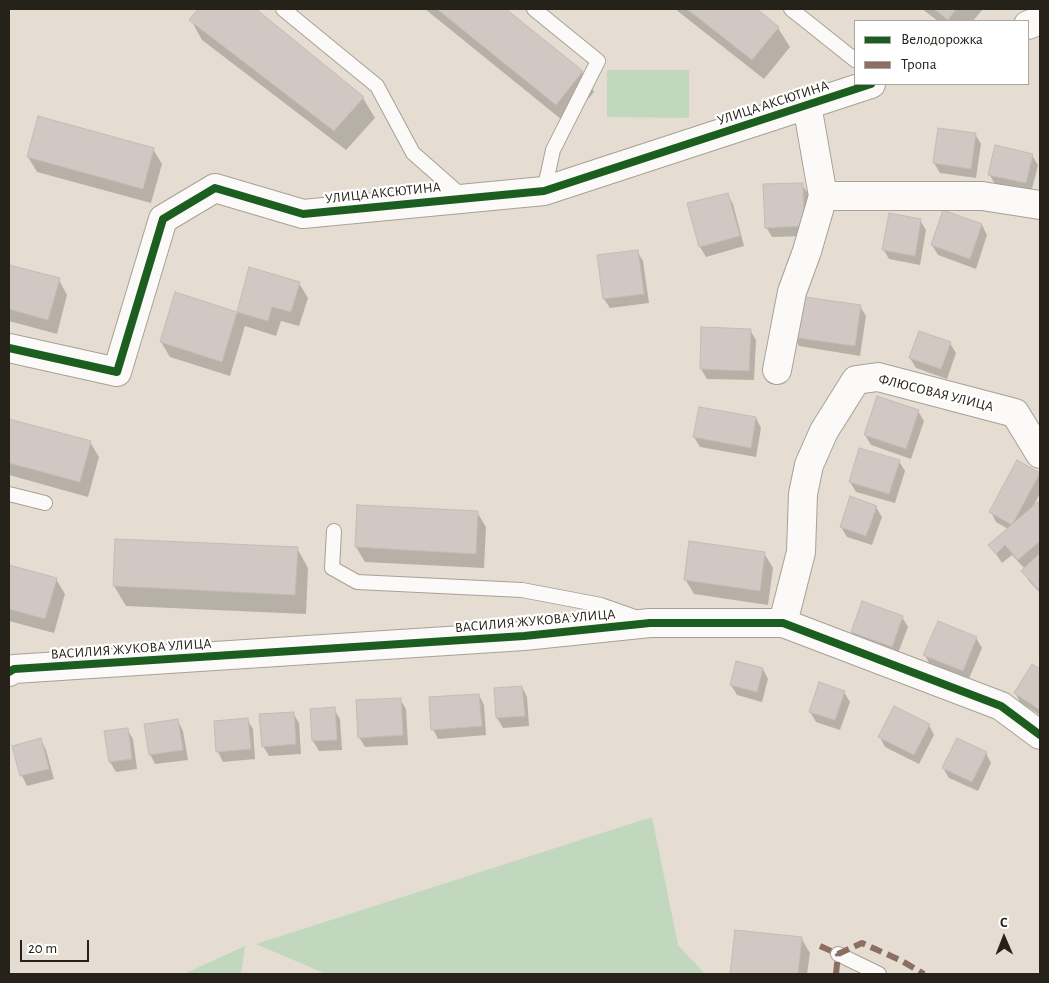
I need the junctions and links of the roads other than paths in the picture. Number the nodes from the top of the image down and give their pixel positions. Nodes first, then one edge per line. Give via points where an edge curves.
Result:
1 (283, 9) edge
2 (534, 9) edge
3 (791, 9) edge
4 (1036, 9) edge
5 (1040, 13) edge
6 (854, 59) edge
7 (868, 85) edge
8 (807, 105) junction
9 (544, 191) junction
10 (822, 196) junction
11 (463, 197) junction
12 (1040, 205) edge
13 (9, 348) edge
14 (777, 370) dead end
15 (1040, 454) edge
16 (9, 494) edge
17 (45, 503) dead end
18 (334, 531) dead end
19 (783, 622) junction
20 (650, 623) junction
21 (9, 672) edge
22 (1040, 735) edge
23 (838, 954) dead end
24 (879, 974) edge

1 - 11 lane via 378,86 413,153
2 - 9 lane via 598,61 554,150
3 - 6 lane
4 - 5 lane
7 - 8 street, УЛИЦА АКСЮТИНА
8 - 9 street, УЛИЦА АКСЮТИНА
8 - 10 street
9 - 11 street, УЛИЦА АКСЮТИНА
10 - 12 street via 982,196
10 - 14 street via 808,251 792,292
11 - 13 street, УЛИЦА АКСЮТИНА via 303,214 215,188 163,219 117,372
15 - 19 street, ФЛЮСОВАЯ УЛИЦА via 1015,413 878,377 856,380 824,430 809,465 802,494 800,552
16 - 17 lane
18 - 20 lane via 332,568 357,582 522,590 600,605
19 - 20 street, ВАСИЛИЯ ЖУКОВА УЛИЦА
19 - 22 street, ВАСИЛИЯ ЖУКОВА УЛИЦА via 1001,706
20 - 21 street, ВАСИЛИЯ ЖУКОВА УЛИЦА via 524,636 14,669
23 - 24 lane

